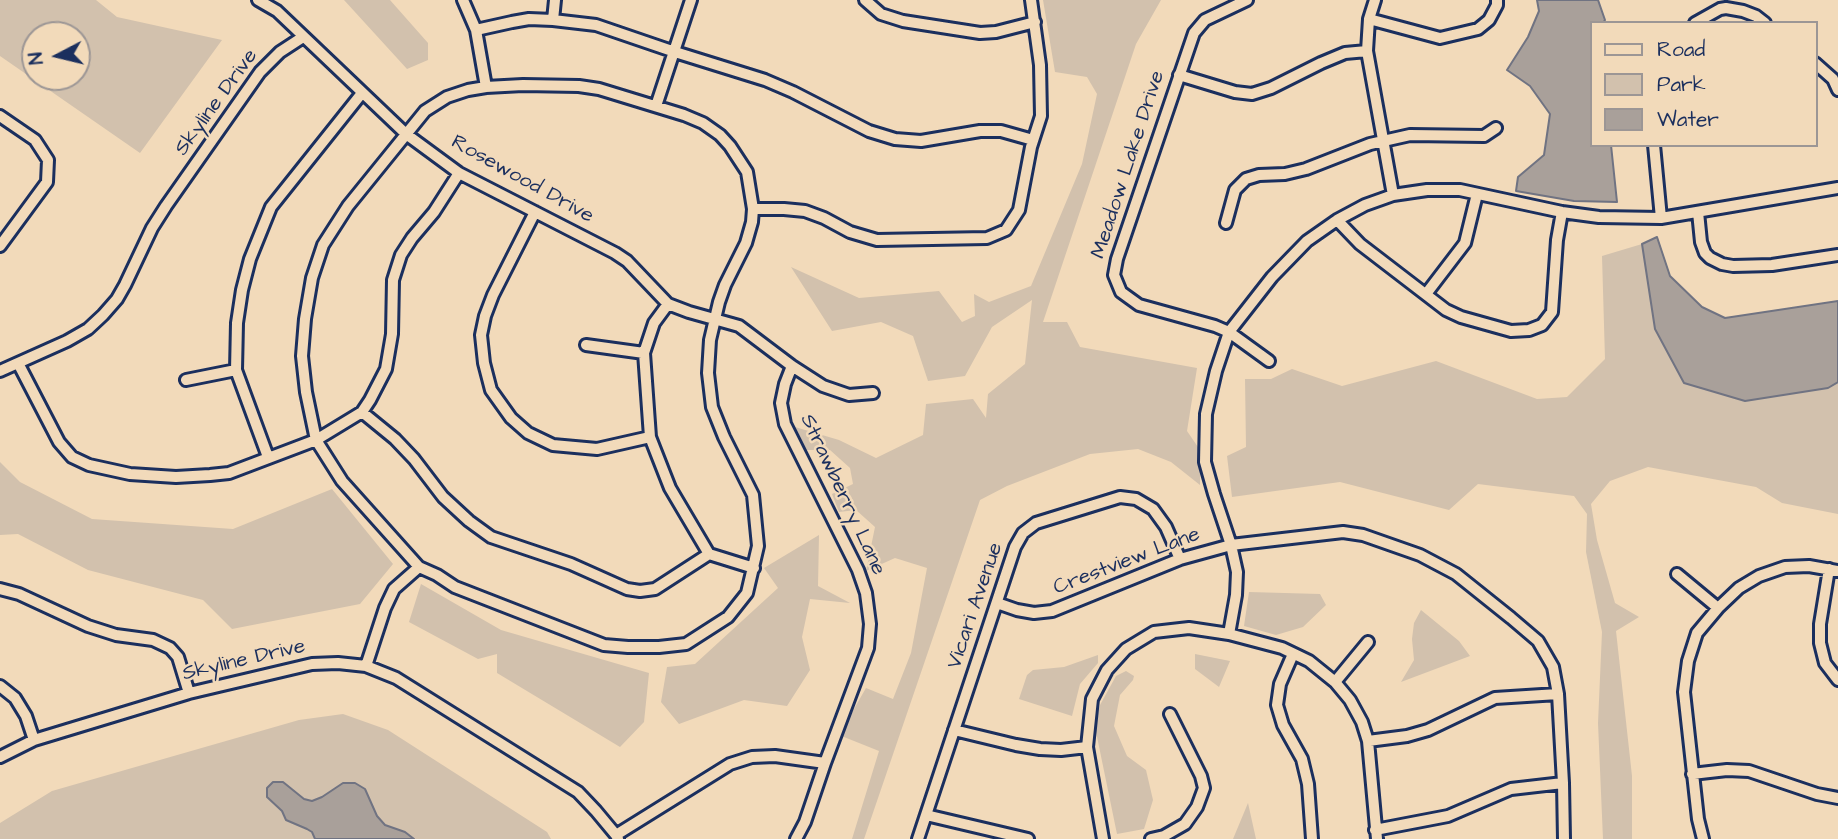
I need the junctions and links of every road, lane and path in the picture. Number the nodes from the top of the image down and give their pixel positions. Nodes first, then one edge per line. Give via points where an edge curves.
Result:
1 (258, 0) edge
2 (463, 0) edge
3 (555, 0) edge
4 (691, 0) edge
5 (865, 0) edge
6 (1031, 0) edge
7 (1246, 0) edge
8 (1375, 0) edge
9 (1497, 0) edge
10 (1369, 19) junction
11 (553, 20) junction
12 (1699, 21) edge
13 (1762, 21) edge
14 (1035, 22) junction
15 (476, 30) junction
16 (303, 37) junction
17 (1367, 51) junction
18 (675, 52) junction
19 (1817, 64) edge
20 (1179, 75) junction
21 (486, 87) junction
22 (1838, 90) edge
23 (362, 93) junction
24 (656, 106) junction
25 (0, 116) edge
26 (1496, 128) dead end
27 (406, 134) junction
28 (1033, 140) junction
29 (1382, 141) junction
30 (1654, 147) edge
31 (459, 173) junction
32 (1838, 188) edge
33 (1477, 194) junction
34 (1393, 195) junction
35 (753, 209) junction
36 (535, 212) junction
37 (1562, 212) junction
38 (1698, 212) junction
39 (1661, 218) junction
40 (1337, 220) junction
41 (1226, 223) dead end
42 (1, 242) edge
43 (1838, 256) edge
44 (1426, 294) junction
45 (668, 304) junction
46 (715, 319) junction
47 (1229, 332) junction
48 (586, 345) dead end
49 (644, 353) junction
50 (1269, 361) dead end
51 (18, 363) junction
52 (792, 366) junction
53 (236, 370) junction
54 (0, 371) edge
55 (186, 380) dead end
56 (873, 393) dead end
57 (362, 412) junction
58 (650, 438) junction
59 (316, 440) junction
60 (268, 457) junction
61 (1231, 545) junction
62 (709, 554) junction
63 (1180, 559) junction
64 (419, 567) junction
65 (754, 568) junction
66 (1833, 570) edge
67 (1677, 574) dead end
68 (0, 589) edge
69 (997, 603) junction
70 (1718, 608) junction
71 (1229, 634) junction
72 (1368, 642) dead end
73 (1293, 654) junction
74 (366, 666) junction
75 (1838, 680) edge
76 (1335, 682) junction
77 (0, 686) edge
78 (189, 693) junction
79 (1558, 694) junction
80 (1170, 714) dead end
81 (954, 730) junction
82 (34, 740) junction
83 (1368, 741) junction
84 (1087, 747) junction
85 (0, 757) edge
86 (825, 763) junction
87 (1692, 774) junction
88 (1563, 783) junction
89 (1838, 798) edge
90 (926, 815) junction
91 (1376, 834) edge
92 (617, 837) edge
93 (796, 839) edge
94 (918, 839) edge
95 (1028, 839) edge
96 (1104, 839) edge
97 (1151, 839) edge
98 (1312, 839) edge
99 (1564, 839) edge
100 (1703, 839) edge

1 - 16 street, Rosewood Drive
2 - 15 street
3 - 11 street
4 - 18 street
5 - 14 street via 881,14 903,21 980,33
6 - 14 street
7 - 20 street, Meadow Lake Drive via 1205,20 1194,33
8 - 10 street
9 - 10 street via 1489,20 1478,29 1440,38
10 - 17 street
11 - 15 street
11 - 18 street via 596,25
12 - 13 street via 1726,8 1743,10
14 - 28 street via 1041,116
15 - 21 street
16 - 23 street, Rosewood Drive
16 - 51 street, Skyline Drive via 260,72 152,228 117,299 88,330
17 - 20 street via 1345,53 1252,94
17 - 29 street
18 - 24 street
18 - 28 street via 765,80 895,139 921,141 1001,131
19 - 22 street
20 - 47 street, Meadow Lake Drive via 1114,275 1121,292 1139,305
21 - 24 street via 579,86
21 - 27 street via 436,103
23 - 27 street, Rosewood Drive
23 - 53 street via 271,207 242,290
24 - 35 street via 703,123 725,140 747,172
25 - 42 street via 35,140 48,160 47,182
26 - 29 street via 1483,136 1410,135
27 - 31 street, Rosewood Drive
27 - 59 street via 348,206 323,245 312,278 302,356
28 - 35 street via 1020,210 1006,230 987,238 877,240 805,211
29 - 34 street
29 - 41 street via 1306,169 1246,179 1235,190
30 - 39 street
31 - 36 street, Rosewood Drive
31 - 57 street via 401,255 393,279 386,369
32 - 38 street
33 - 34 street via 1427,190
33 - 37 street
33 - 44 street via 1465,243
34 - 40 street
35 - 46 street via 746,243 725,285
36 - 45 street, Rosewood Drive via 627,261
36 - 58 street via 485,316 481,335 491,390 510,418 553,445 597,449
37 - 39 street
37 - 44 street via 1552,312 1542,325 1511,331 1461,317
38 - 39 street
38 - 43 street via 1705,253 1722,264 1772,265
40 - 44 street via 1360,244
40 - 47 street via 1289,259
45 - 46 street, Rosewood Drive
45 - 49 street via 654,323
46 - 52 street, Rosewood Drive via 739,326
46 - 65 street via 708,373 712,407 753,495 758,546
47 - 50 street, Meadow Lake Drive
47 - 61 street via 1206,414 1205,462
48 - 49 street
49 - 58 street
51 - 54 street, Skyline Drive
51 - 60 street via 59,442 72,457 89,465 176,477 229,472
52 - 56 street, Rosewood Drive via 823,386 849,395
52 - 86 street, Strawberry Lane via 781,403 785,424 858,570 870,624 868,648
53 - 55 street
53 - 60 street
57 - 59 street
57 - 62 street via 395,439 443,496 491,537 640,591 655,589
58 - 62 street via 670,488
59 - 60 street
59 - 64 street via 342,481
61 - 63 street, Crestview Lane
61 - 71 street via 1237,572
61 - 79 street, Crestview Lane via 1343,532 1420,555 1456,574 1538,641 1553,667
62 - 65 street
63 - 69 street, Crestview Lane via 1052,611 1017,611
63 - 69 street, Vicari Avenue via 1153,509 1136,499 1119,497 1036,523 1023,533
64 - 65 street via 455,587 604,645 628,647 686,644 701,636 728,617 747,593
64 - 74 street via 394,589
66 - 70 street via 1785,567 1739,588
66 - 75 street via 1820,643 1825,663
67 - 70 street
68 - 78 street via 88,626 170,648 178,657
69 - 81 street, Vicari Avenue
70 - 87 street via 1697,633 1688,661 1684,692
71 - 73 street
71 - 84 street via 1189,628 1154,632 1126,649 1107,670 1092,699
72 - 76 street
73 - 76 street
73 - 98 street via 1277,705 1302,759
74 - 78 street, Skyline Drive via 312,664
74 - 92 street, Skyline Drive via 396,678 578,792
76 - 83 street via 1350,699
77 - 82 street via 15,698
78 - 82 street, Skyline Drive
79 - 83 street via 1495,698 1428,730
79 - 88 street, Crestview Lane
80 - 97 street via 1204,788 1185,824
81 - 84 street via 1040,749
81 - 90 street, Vicari Avenue
82 - 85 street, Skyline Drive
83 - 91 street
84 - 96 street
86 - 92 street via 775,756 730,764
86 - 93 street, Strawberry Lane
87 - 89 street via 1749,771
87 - 100 street
88 - 91 street via 1511,789 1448,816
88 - 99 street, Crestview Lane
90 - 94 street, Vicari Avenue
90 - 95 street

